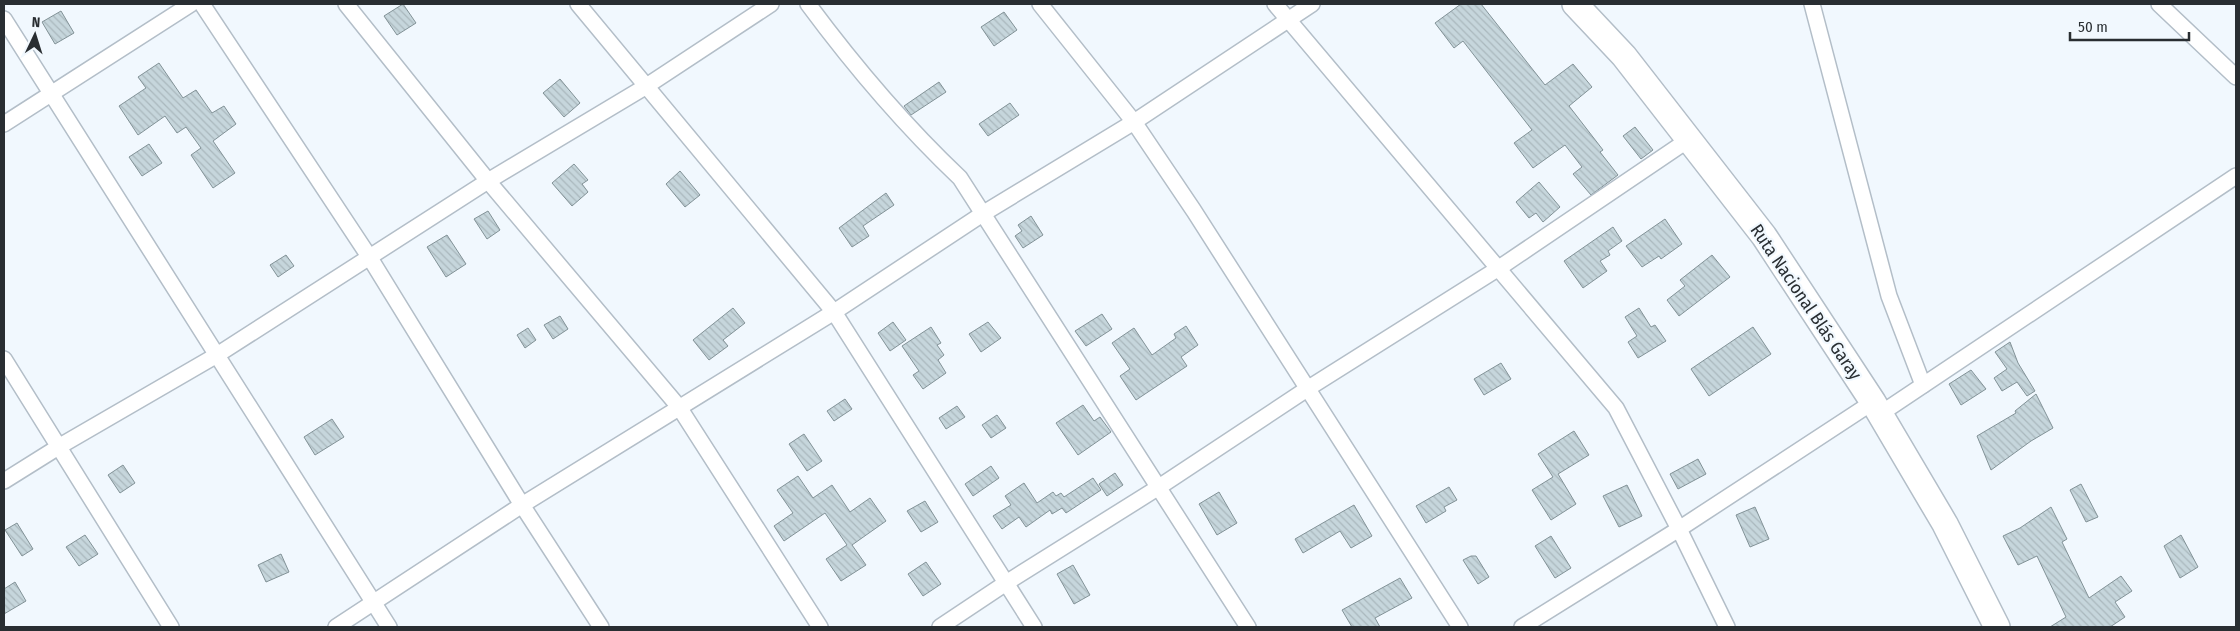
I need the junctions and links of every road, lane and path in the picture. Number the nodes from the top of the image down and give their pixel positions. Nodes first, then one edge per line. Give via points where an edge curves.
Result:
1 (191, 4) edge
2 (202, 4) edge
3 (346, 4) edge
4 (578, 4) edge
5 (771, 4) edge
6 (808, 4) edge
7 (1040, 4) edge
8 (1275, 4) edge
9 (1312, 4) edge
10 (1575, 4) edge
11 (1812, 4) edge
12 (2159, 4) edge
13 (4, 19) edge
14 (1288, 20) junction
15 (2236, 77) edge
16 (645, 87) junction
17 (51, 94) junction
18 (1134, 122) junction
19 (4, 124) edge
20 (1688, 140) junction
21 (2236, 176) edge
22 (488, 181) junction
23 (984, 213) junction
24 (370, 258) junction
25 (1499, 268) junction
26 (834, 312) junction
27 (217, 355) junction
28 (4, 359) edge
29 (1923, 385) junction
30 (1307, 389) junction
31 (679, 408) junction
32 (1877, 408) junction
33 (60, 446) junction
34 (4, 481) edge
35 (1159, 487) junction
36 (522, 505) junction
37 (1679, 529) junction
38 (1006, 583) junction
39 (374, 603) junction
40 (171, 627) edge
41 (336, 627) edge
42 (389, 627) edge
43 (601, 627) edge
44 (820, 627) edge
45 (940, 627) edge
46 (1034, 627) edge
47 (1248, 627) edge
48 (1460, 627) edge
49 (1522, 627) edge
50 (1726, 627) edge
51 (1997, 627) edge

1 - 17 street
2 - 24 street
3 - 22 street
4 - 16 street
5 - 16 street
6 - 23 street via 845,54 927,147 960,178
7 - 18 street
8 - 14 street
9 - 14 street
10 - 20 highway, Ruta Nacional Blás Garay via 1624,56
11 - 29 street via 1889,296
12 - 15 street
13 - 17 street
14 - 18 street
14 - 25 street
16 - 22 street
16 - 26 street
17 - 19 street
17 - 27 street
18 - 23 street
18 - 30 street
20 - 25 street
20 - 32 highway, Ruta Nacional Blás Garay via 1764,236
21 - 29 street
22 - 24 street
22 - 31 street
23 - 26 street
23 - 35 street
24 - 27 street
24 - 36 street
25 - 30 street
25 - 37 street via 1616,408
26 - 31 street
26 - 38 street
27 - 33 street
27 - 39 street
28 - 33 street
29 - 32 street
30 - 35 street
30 - 48 street
31 - 36 street
31 - 44 street
32 - 37 street
32 - 51 highway, Ruta Nacional Blás Garay via 1945,524
33 - 34 street
33 - 40 street
35 - 38 street
35 - 47 street
36 - 39 street
36 - 43 street
37 - 49 street
37 - 50 street
38 - 45 street
38 - 46 street
39 - 41 street
39 - 42 street

